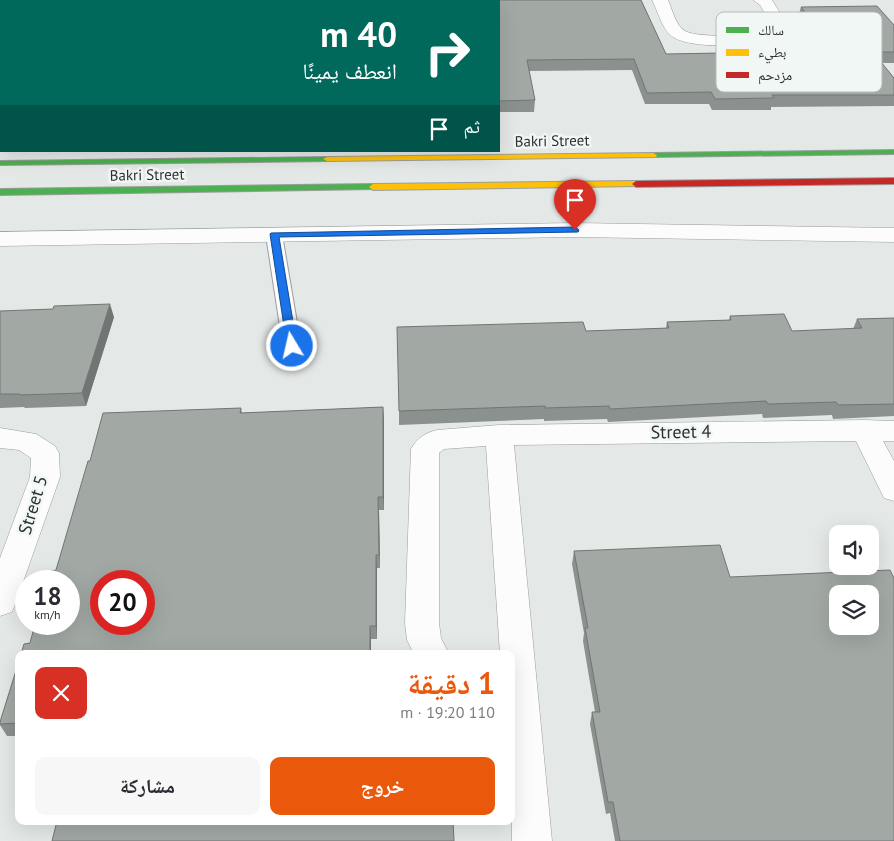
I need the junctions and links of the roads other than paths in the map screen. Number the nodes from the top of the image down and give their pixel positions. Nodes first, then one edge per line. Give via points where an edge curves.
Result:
1 (660, 0) edge
2 (762, 0) edge
3 (772, 12) edge
4 (716, 39) edge
5 (894, 150) edge
6 (0, 164) edge
7 (894, 181) edge
8 (0, 192) edge
9 (274, 234) junction
10 (894, 236) edge
11 (0, 238) edge
12 (292, 346) dead end
13 (864, 430) junction
14 (894, 431) edge
15 (499, 435) junction
16 (0, 438) edge
17 (894, 490) edge
18 (0, 602) edge
19 (430, 650) edge
20 (513, 650) edge
21 (515, 675) edge
22 (532, 841) edge

1 - 4 street via 675,31 684,36
2 - 3 street
5 - 6 main road, Bakri Street
7 - 8 main road, Bakri Street
9 - 10 street via 575,230
9 - 11 street
9 - 12 lane
13 - 14 street, Street 4
13 - 15 street, Street 4
13 - 17 street
15 - 19 street, Street 4 via 437,440 425,449 422,623 424,640
15 - 20 street
16 - 18 street, Street 5 via 26,441 45,453 45,477
21 - 22 street

